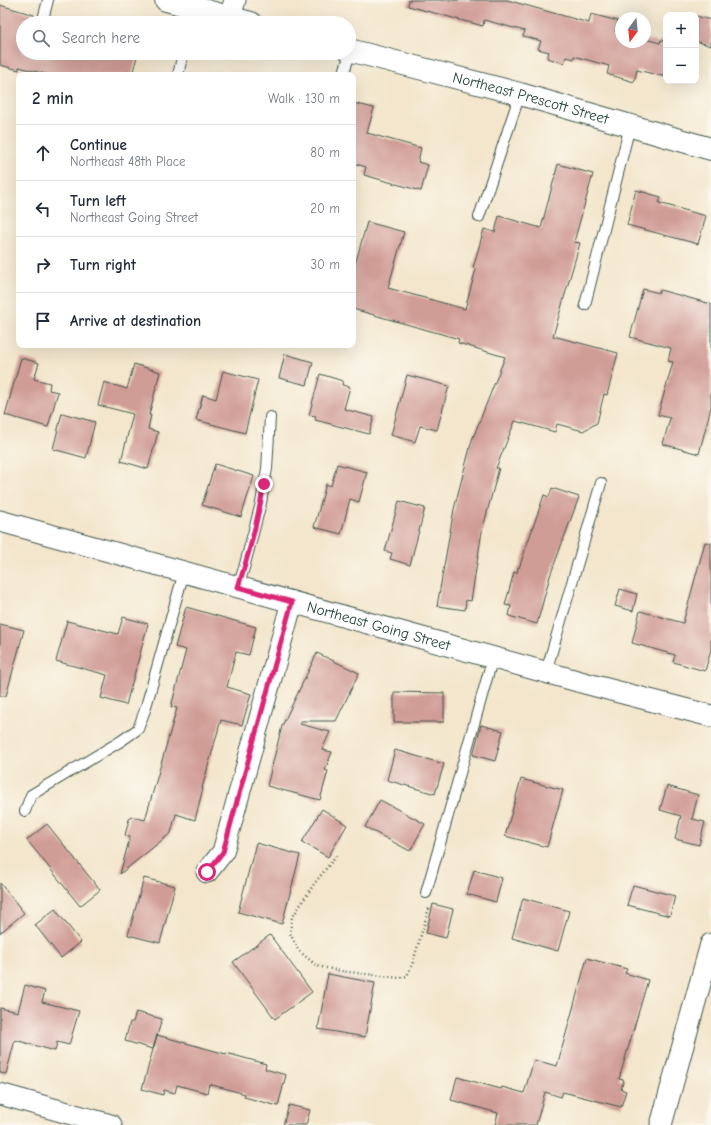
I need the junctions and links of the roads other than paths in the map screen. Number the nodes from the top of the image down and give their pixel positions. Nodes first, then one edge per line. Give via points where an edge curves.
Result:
1 (48, 0) edge
2 (166, 0) edge
3 (232, 9) edge
4 (193, 15) edge
5 (44, 16) edge
6 (242, 16) edge
7 (356, 52) edge
8 (181, 60) edge
9 (347, 60) edge
10 (179, 72) edge
11 (344, 72) edge
12 (520, 94) junction
13 (630, 126) junction
14 (711, 150) edge
15 (479, 217) dead end
16 (585, 305) dead end
17 (270, 417) dead end
18 (601, 483) dead end
19 (0, 521) edge
20 (184, 572) junction
21 (238, 587) junction
22 (292, 602) junction
23 (493, 657) junction
24 (546, 672) junction
25 (711, 716) edge
26 (25, 811) dead end
27 (207, 872) dead end
28 (426, 893) road end
29 (711, 944) edge
30 (0, 1094) edge
31 (111, 1125) edge
32 (660, 1125) edge

1 - 5 lane
2 - 4 street
3 - 4 street
3 - 6 street
7 - 12 street, Northeast Prescott Street
8 - 10 lane
9 - 11 lane
12 - 13 street, Northeast Prescott Street
12 - 15 lane
13 - 14 street, Northeast Prescott Street
13 - 16 lane
17 - 21 lane via 267,469 261,503
18 - 24 lane
19 - 20 street, Northeast Going Street
20 - 21 street, Northeast Going Street
20 - 26 lane via 146,710 138,729 31,795
21 - 22 street, Northeast Going Street
22 - 23 street, Northeast Going Street
22 - 27 street via 223,852
23 - 24 street, Northeast Going Street
23 - 28 lane
24 - 25 street, Northeast Going Street
29 - 32 street
30 - 31 street

